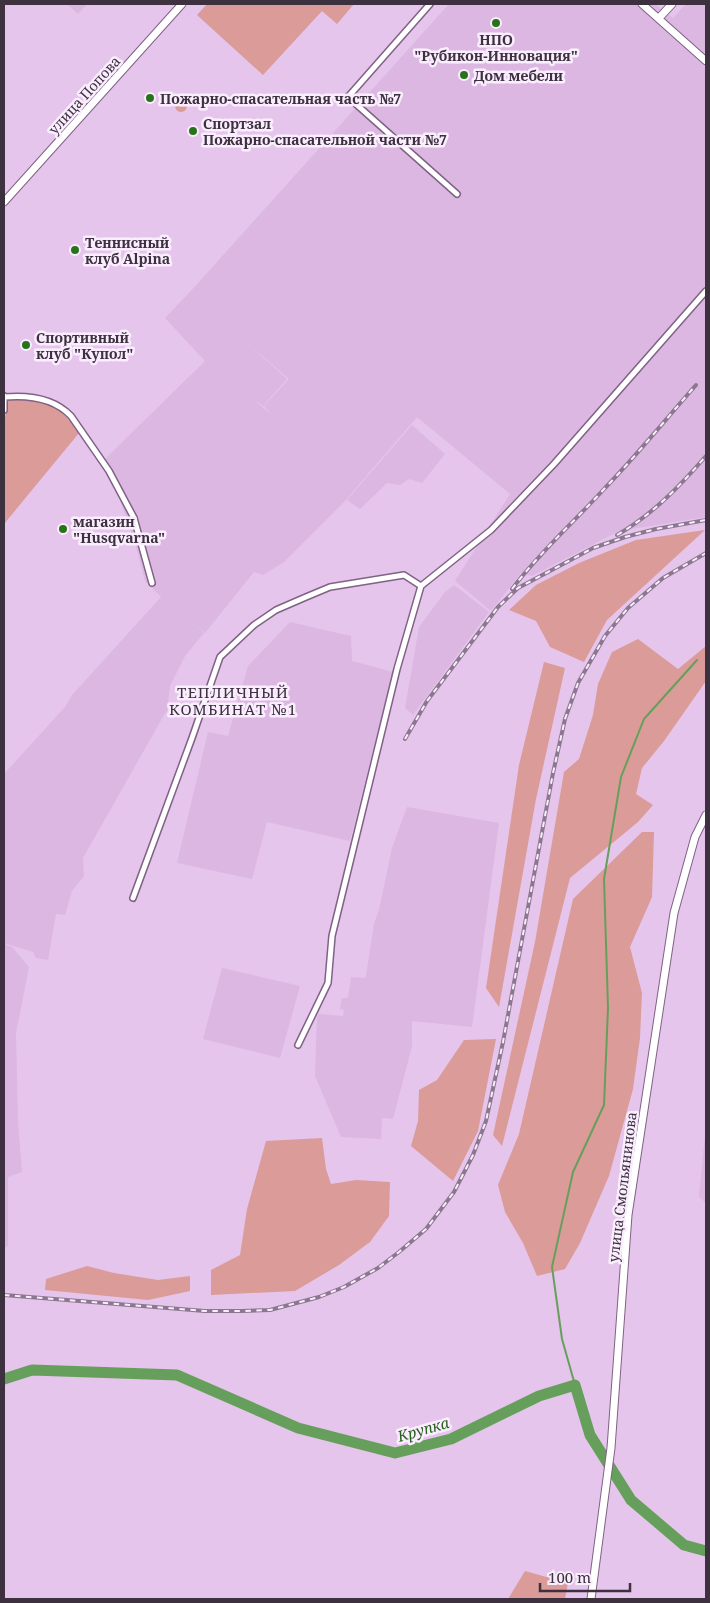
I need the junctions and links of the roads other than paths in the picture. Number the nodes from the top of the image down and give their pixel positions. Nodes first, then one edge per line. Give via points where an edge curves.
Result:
1 (182, 4) edge
2 (430, 4) edge
3 (642, 4) edge
4 (672, 4) edge
5 (659, 18) junction
6 (706, 61) edge
7 (457, 194) dead end
8 (4, 202) edge
9 (706, 291) edge
10 (4, 397) edge
11 (4, 410) edge
12 (152, 583) dead end
13 (421, 586) junction
14 (706, 815) edge
15 (133, 898) dead end
16 (298, 1045) dead end
17 (591, 1599) edge

1 - 8 street, улица Попова
2 - 7 street via 348,97
3 - 5 street
4 - 5 street
5 - 6 street
9 - 13 street via 554,464 491,530
10 - 11 street
10 - 12 street via 42,400 64,408 71,416 109,471 134,518
13 - 15 street via 404,575 330,587 276,610 254,625 220,657
13 - 16 street via 397,669 332,936 328,983
14 - 17 street, улица Смольянинова via 695,837 674,913 629,1206 611,1448

